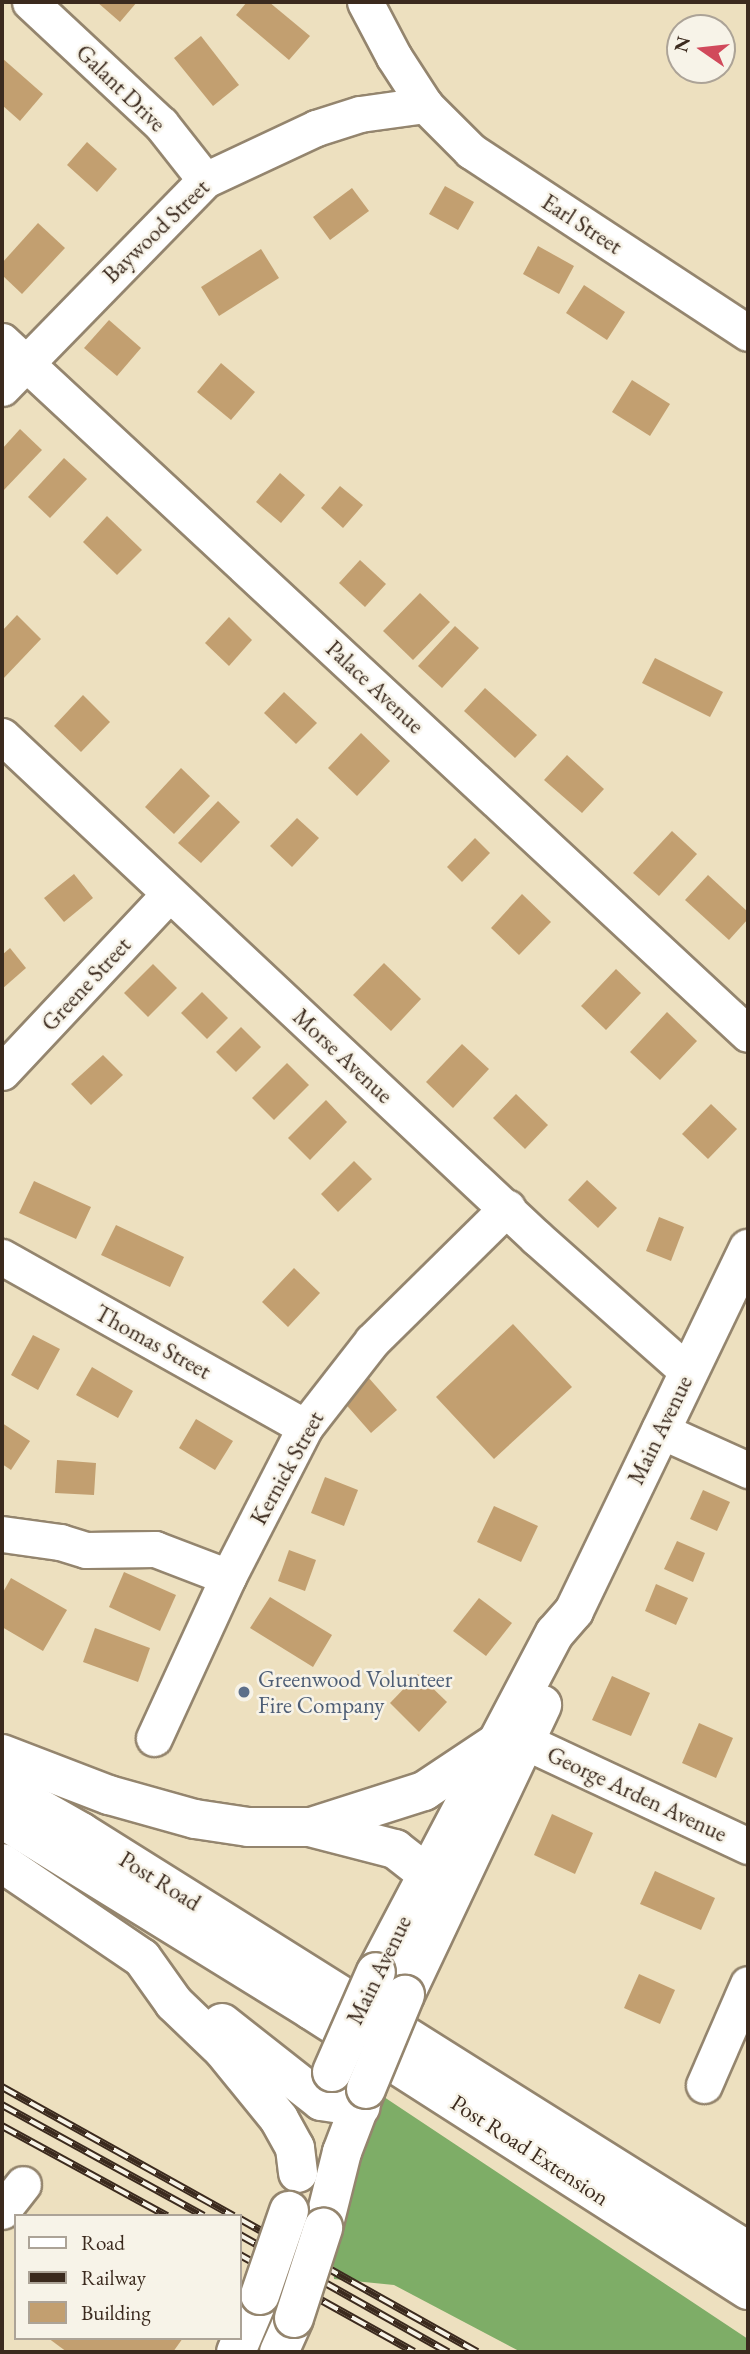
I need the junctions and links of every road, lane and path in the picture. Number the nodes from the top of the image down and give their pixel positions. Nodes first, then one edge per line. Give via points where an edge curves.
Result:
1 (30, 2) edge
2 (365, 2) edge
3 (425, 105) junction
4 (205, 180) junction
5 (748, 333) edge
6 (9, 365) edge
7 (2, 736) edge
8 (169, 894) junction
9 (748, 1034) edge
10 (2, 1072) edge
11 (507, 1208) junction
12 (748, 1250) edge
13 (2, 1257) edge
14 (688, 1372) junction
15 (304, 1427) junction
16 (659, 1430) junction
17 (748, 1470) edge
18 (2, 1534) edge
19 (228, 1577) junction
20 (155, 1738) dead end
21 (511, 1743) junction
22 (2, 1754) edge
23 (2, 1787) edge
24 (2, 1819) edge
25 (310, 1827) junction
26 (748, 1846) edge
27 (2, 1863) edge
28 (426, 1874) junction
29 (432, 1937) junction
30 (142, 1958) junction
31 (748, 1984) edge
32 (314, 1995) junction
33 (704, 2085) dead end
34 (327, 2086) junction
35 (363, 2098) junction
36 (298, 2173) junction
37 (23, 2184) dead end
38 (2, 2211) edge
39 (748, 2251) edge
40 (748, 2290) edge
41 (242, 2338) edge
42 (279, 2352) edge

1 - 4 street, Galant Drive via 161,124
2 - 3 street
3 - 4 street, Baywood Street via 360,114 316,128
3 - 5 street, Earl Street via 471,152
4 - 6 street, Baywood Street
6 - 9 street, Palace Avenue
7 - 8 street, Morse Avenue
8 - 10 street, Greene Street
8 - 11 street, Morse Avenue
11 - 14 street, Morse Avenue
11 - 15 street, Kernick Street via 372,1341
12 - 14 main road, Main Avenue
13 - 15 street, Thomas Street
14 - 16 main road, Main Avenue
15 - 19 street, Kernick Street
16 - 17 street
16 - 21 main road, Main Avenue via 574,1611 555,1633
18 - 19 street via 86,1550 155,1549
19 - 20 street, Kernick Street
21 - 25 main road via 424,1791
21 - 26 street, George Arden Avenue
21 - 28 main road, Main Avenue
21 - 29 main road, Main Avenue
22 - 25 main road via 109,1795 195,1819 248,1827
23 - 32 main road, Post Road via 81,1832
24 - 32 main road, Post Road
25 - 28 main road via 395,1849
27 - 30 main road
28 - 29 main road via 437,1891
28 - 34 main road, Main Avenue, bridge via 376,1972
29 - 35 main road, Main Avenue, bridge
30 - 34 main road
30 - 36 main road via 174,2003 223,2050 279,2119 295,2148
31 - 33 street
32 - 39 main road, Post Road Extension
32 - 40 main road, Post Road Extension
34 - 35 main road
34 - 36 main road, Main Avenue
35 - 42 main road, Main Avenue, bridge via 342,2152 294,2318
36 - 41 main road, Main Avenue, bridge via 289,2211
37 - 38 street

